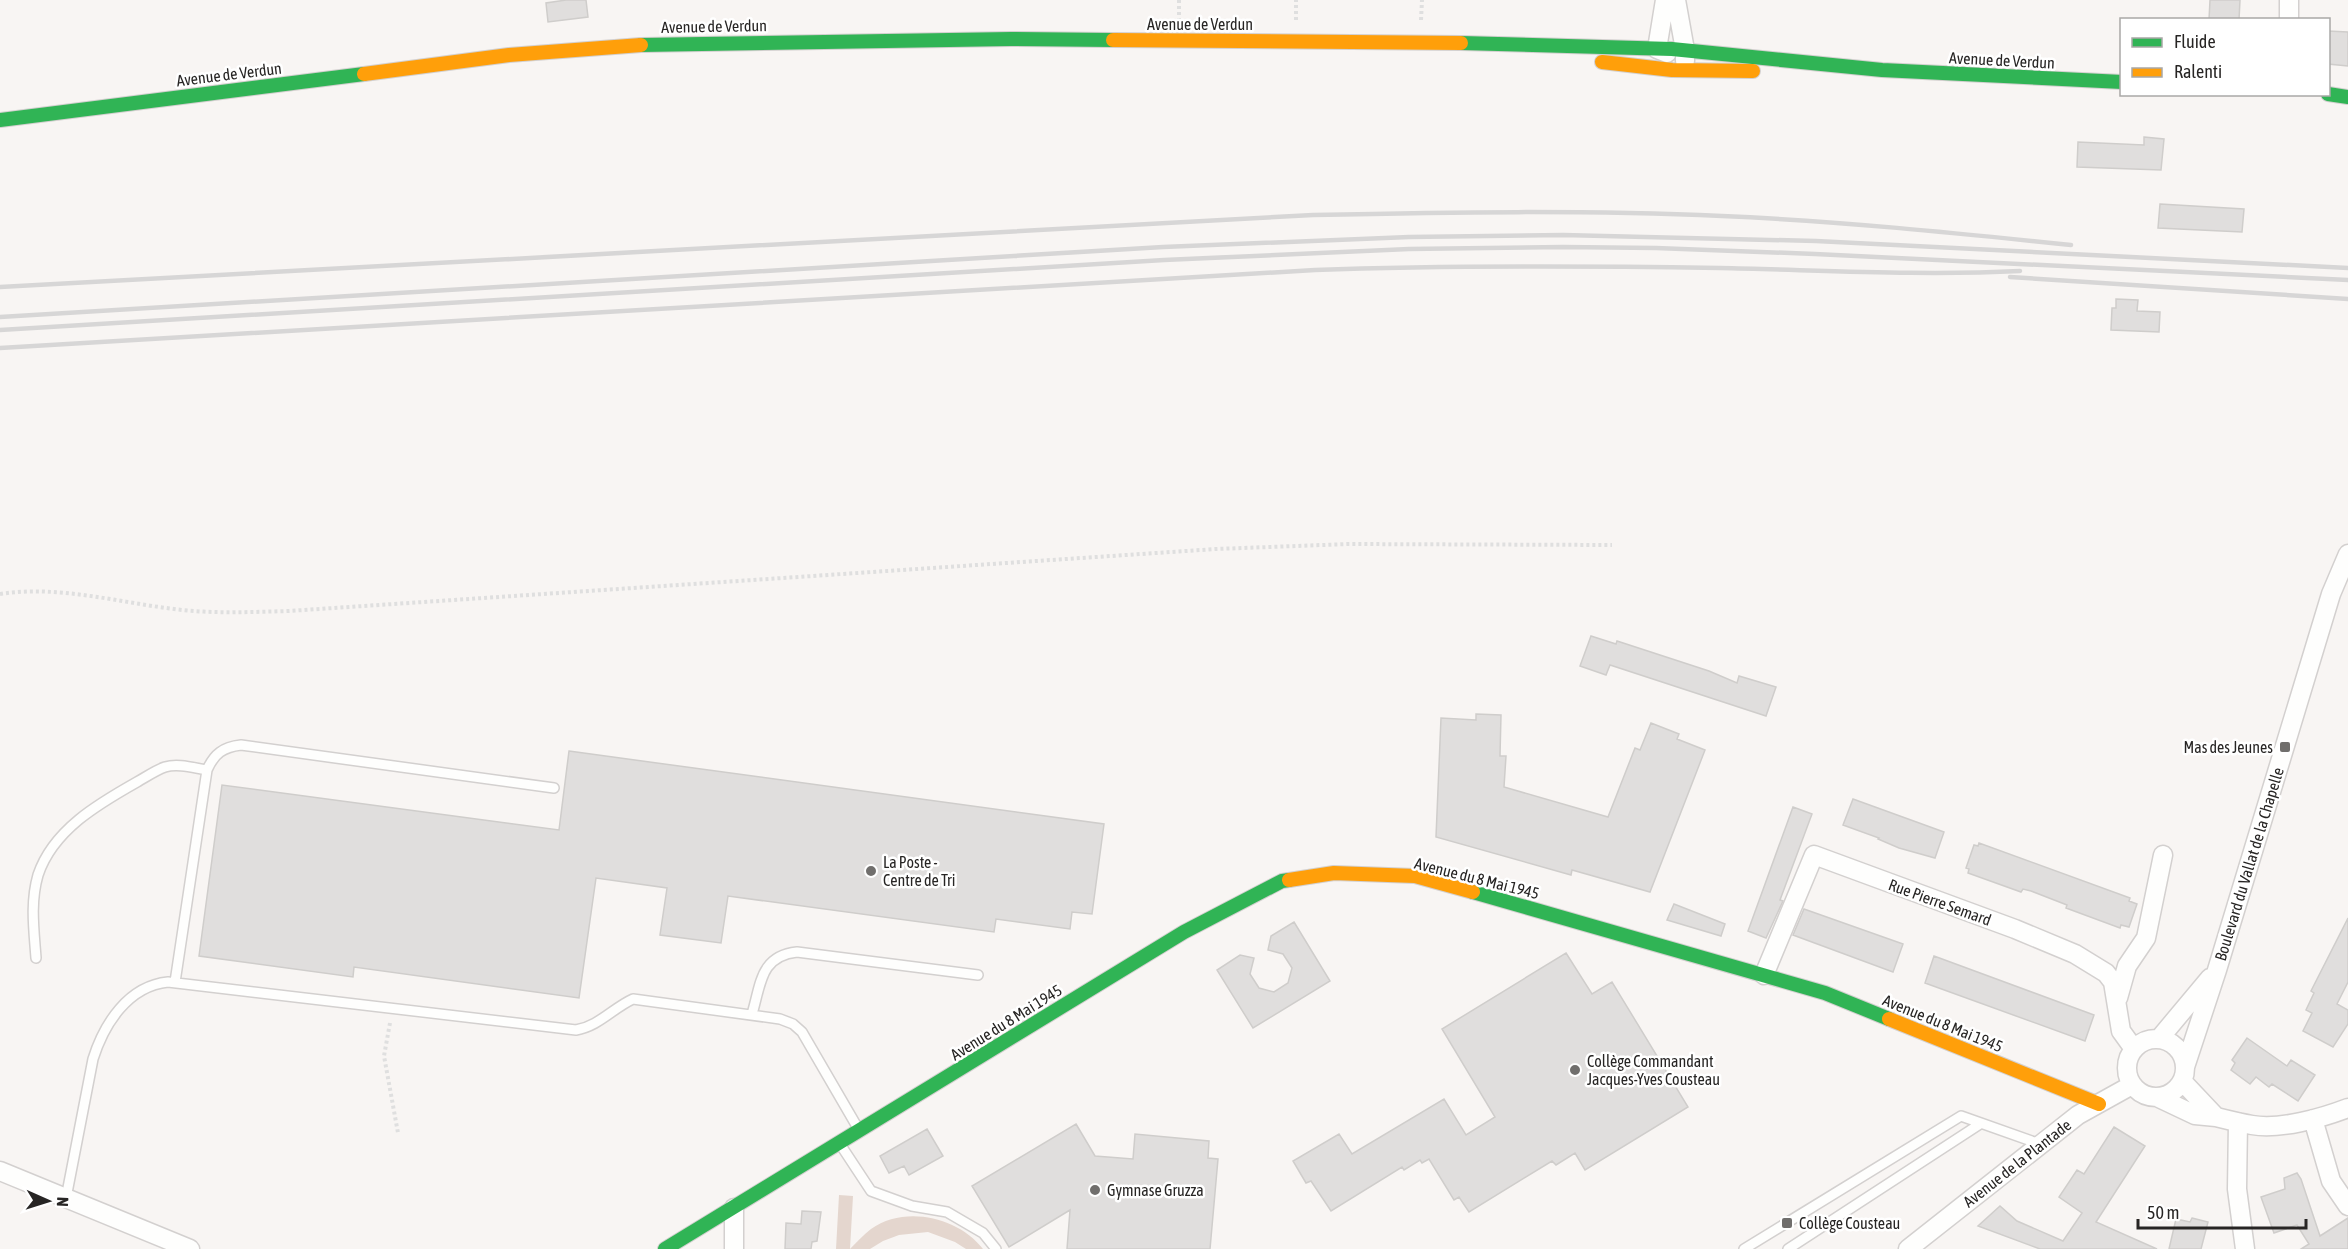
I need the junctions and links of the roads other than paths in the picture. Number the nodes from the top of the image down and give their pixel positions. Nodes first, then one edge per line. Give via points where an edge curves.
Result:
1 (1665, 0) edge
2 (1676, 0) edge
3 (2289, 0) edge
4 (2289, 18) edge
5 (1433, 42) junction
6 (1657, 49) junction
7 (1685, 56) junction
8 (1635, 65) junction
9 (1881, 70) junction
10 (1710, 71) junction
11 (2120, 82) edge
12 (2330, 94) edge
13 (2348, 97) edge
14 (0, 120) edge
15 (2347, 558) edge
16 (207, 770) junction
17 (554, 788) dead end
18 (2163, 855) dead end
19 (36, 958) dead end
20 (2217, 970) junction
21 (978, 975) dead end
22 (1764, 975) junction
23 (176, 982) junction
24 (2117, 1003) junction
25 (752, 1014) junction
26 (2159, 1039) junction
27 (2134, 1049) junction
28 (2183, 1074) junction
29 (2132, 1085) junction
30 (2157, 1097) junction
31 (2099, 1104) junction
32 (2343, 1110) edge
33 (2216, 1117) junction
34 (2313, 1119) junction
35 (2238, 1122) junction
36 (1980, 1124) junction
37 (860, 1132) junction
38 (840, 1144) junction
39 (2040, 1144) junction
40 (0, 1171) edge
41 (66, 1198) junction
42 (2348, 1206) edge
43 (734, 1208) junction
44 (190, 1249) edge
45 (665, 1249) edge
46 (734, 1249) edge
47 (996, 1249) edge
48 (1744, 1249) edge
49 (1788, 1249) edge
50 (1908, 1249) edge
51 (2245, 1249) edge

1 - 6 street
2 - 7 street
3 - 4 street
5 - 6 main road
5 - 8 main road
5 - 14 main road, Avenue de Verdun via 668,42 509,55
6 - 7 street
7 - 8 street
7 - 9 main road
7 - 10 street
8 - 10 main road
9 - 10 main road
9 - 11 main road, Avenue de Verdun
12 - 13 main road
15 - 20 street, Boulevard du Vallat de la Chapelle via 2331,594
16 - 17 lane via 219,751 241,745
16 - 19 lane via 164,767 107,799 72,825 39,873 32,908
16 - 23 lane
18 - 24 street via 2146,938 2127,966
20 - 26 street, Boulevard du Vallat de la Chapelle
20 - 28 street, Boulevard du Vallat de la Chapelle
21 - 25 lane via 783,953 766,967
22 - 24 street, Rue Pierre Semard via 1814,855 2075,954 2106,973 2113,982
22 - 31 main road, Avenue du 8 Mai 1945 via 1825,993
22 - 37 main road, Avenue du 8 Mai 1945 via 1415,876 1334,873 1282,881 1184,932
23 - 25 lane via 576,1030 588,1028 633,999
23 - 41 lane via 159,983 139,991 107,1025 93,1059
24 - 27 street, Rue Pierre Semard via 2121,1031
25 - 37 lane via 780,1019 802,1032
26 - 27 street
26 - 28 street via 2174,1046 2183,1059
27 - 29 street via 2127,1071
28 - 30 street via 2171,1093
28 - 33 street
29 - 30 street via 2143,1094
29 - 31 street, Avenue de la Plantade
30 - 33 street via 2195,1115
31 - 39 street, Avenue de la Plantade
32 - 34 street
33 - 35 street
34 - 35 street via 2254,1126
34 - 42 street via 2331,1181
35 - 51 street via 2237,1190
36 - 39 lane
36 - 48 lane via 1960,1116
36 - 49 lane
37 - 38 main road, Avenue du 8 Mai 1945
38 - 43 main road, Avenue du 8 Mai 1945
38 - 47 lane via 871,1191 912,1206 947,1212 983,1233
39 - 50 street, Avenue de la Plantade
40 - 41 street
41 - 44 street
43 - 45 main road, Avenue du 8 Mai 1945
43 - 46 street

